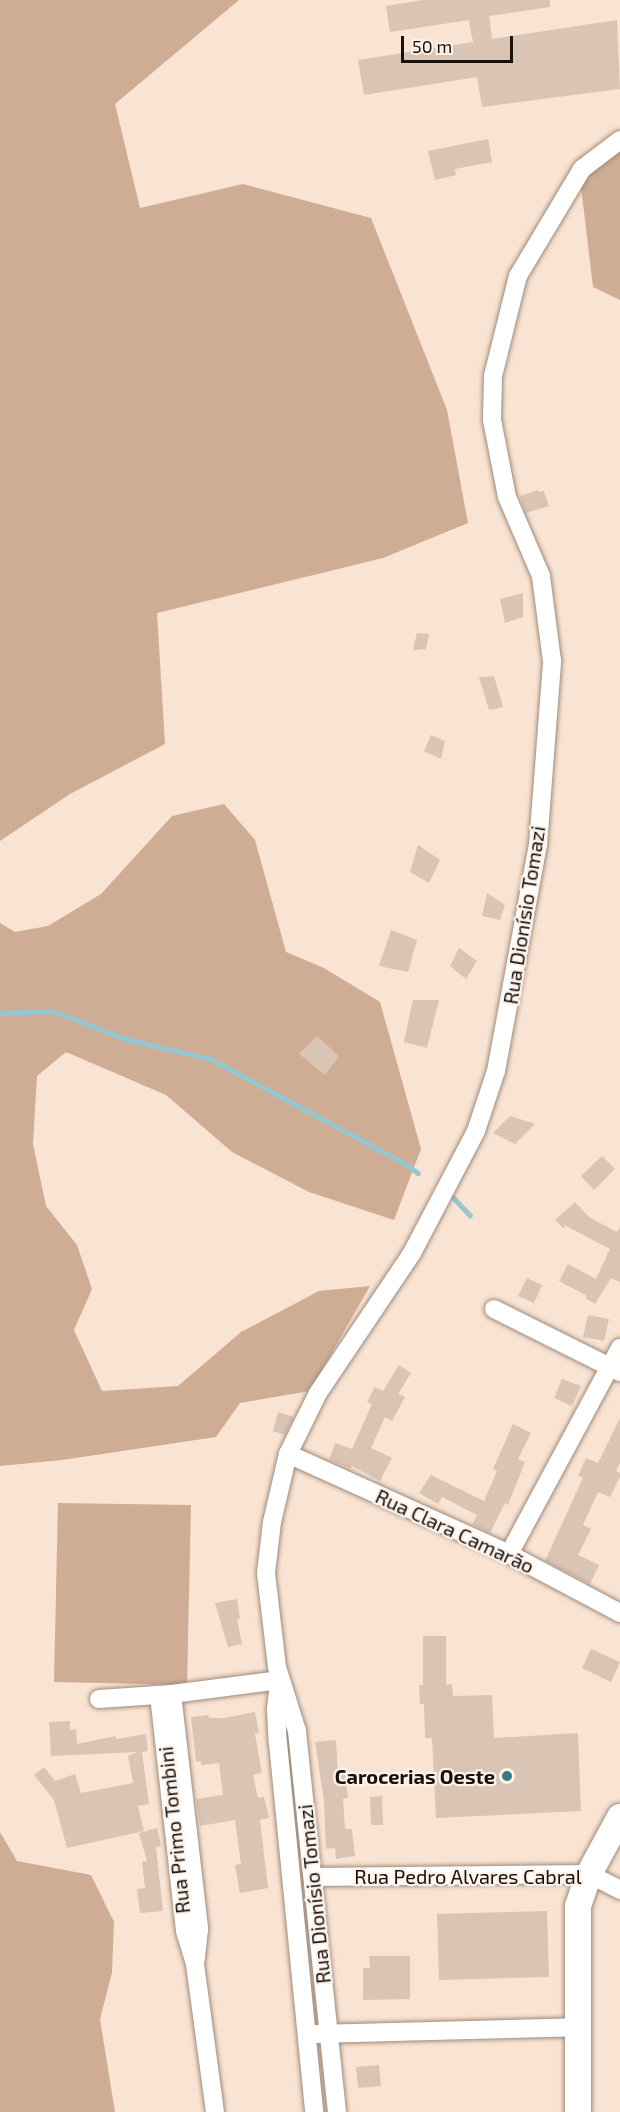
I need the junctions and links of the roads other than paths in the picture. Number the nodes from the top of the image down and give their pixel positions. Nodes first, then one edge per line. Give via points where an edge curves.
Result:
1 (620, 140) edge
2 (494, 1309) dead end
3 (620, 1348) edge
4 (615, 1370) edge
5 (288, 1454) junction
6 (509, 1554) junction
7 (620, 1613) edge
8 (280, 1680) junction
9 (165, 1695) junction
10 (99, 1699) dead end
11 (620, 1817) edge
12 (589, 1874) junction
13 (313, 1877) junction
14 (620, 1890) edge
15 (577, 2027) junction
16 (328, 2033) junction
17 (306, 2035) junction
18 (215, 2112) edge
19 (314, 2112) edge
20 (337, 2112) edge
21 (578, 2112) edge

1 - 5 street, Rua Dionísio Tomazi via 582,169 518,276 493,376 492,420 507,497 541,576 552,661 538,845 496,1071 476,1131 412,1253 318,1393
2 - 4 street
3 - 4 street
4 - 6 street
5 - 6 street, Rua Clara Camarão
5 - 8 street, Rua Dionísio Tomazi via 272,1522 266,1572
6 - 7 street, Rua Clara Camarão
8 - 9 street
8 - 13 street, Rua Dionísio Tomazi via 297,1731
8 - 17 street, Rua Dionísio Tomazi via 276,1710 278,1743
9 - 10 street
9 - 18 street, Rua Primo Tombini via 185,1931 195,1964
11 - 12 street
12 - 13 street, Rua Pedro Alvares Cabral
12 - 14 street, Rua Pedro Alvares Cabral
12 - 15 street via 578,1906
13 - 16 street, Rua Dionísio Tomazi
15 - 16 street
15 - 21 street
16 - 17 street
16 - 20 street, Rua Dionísio Tomazi
17 - 19 street, Rua Dionísio Tomazi

